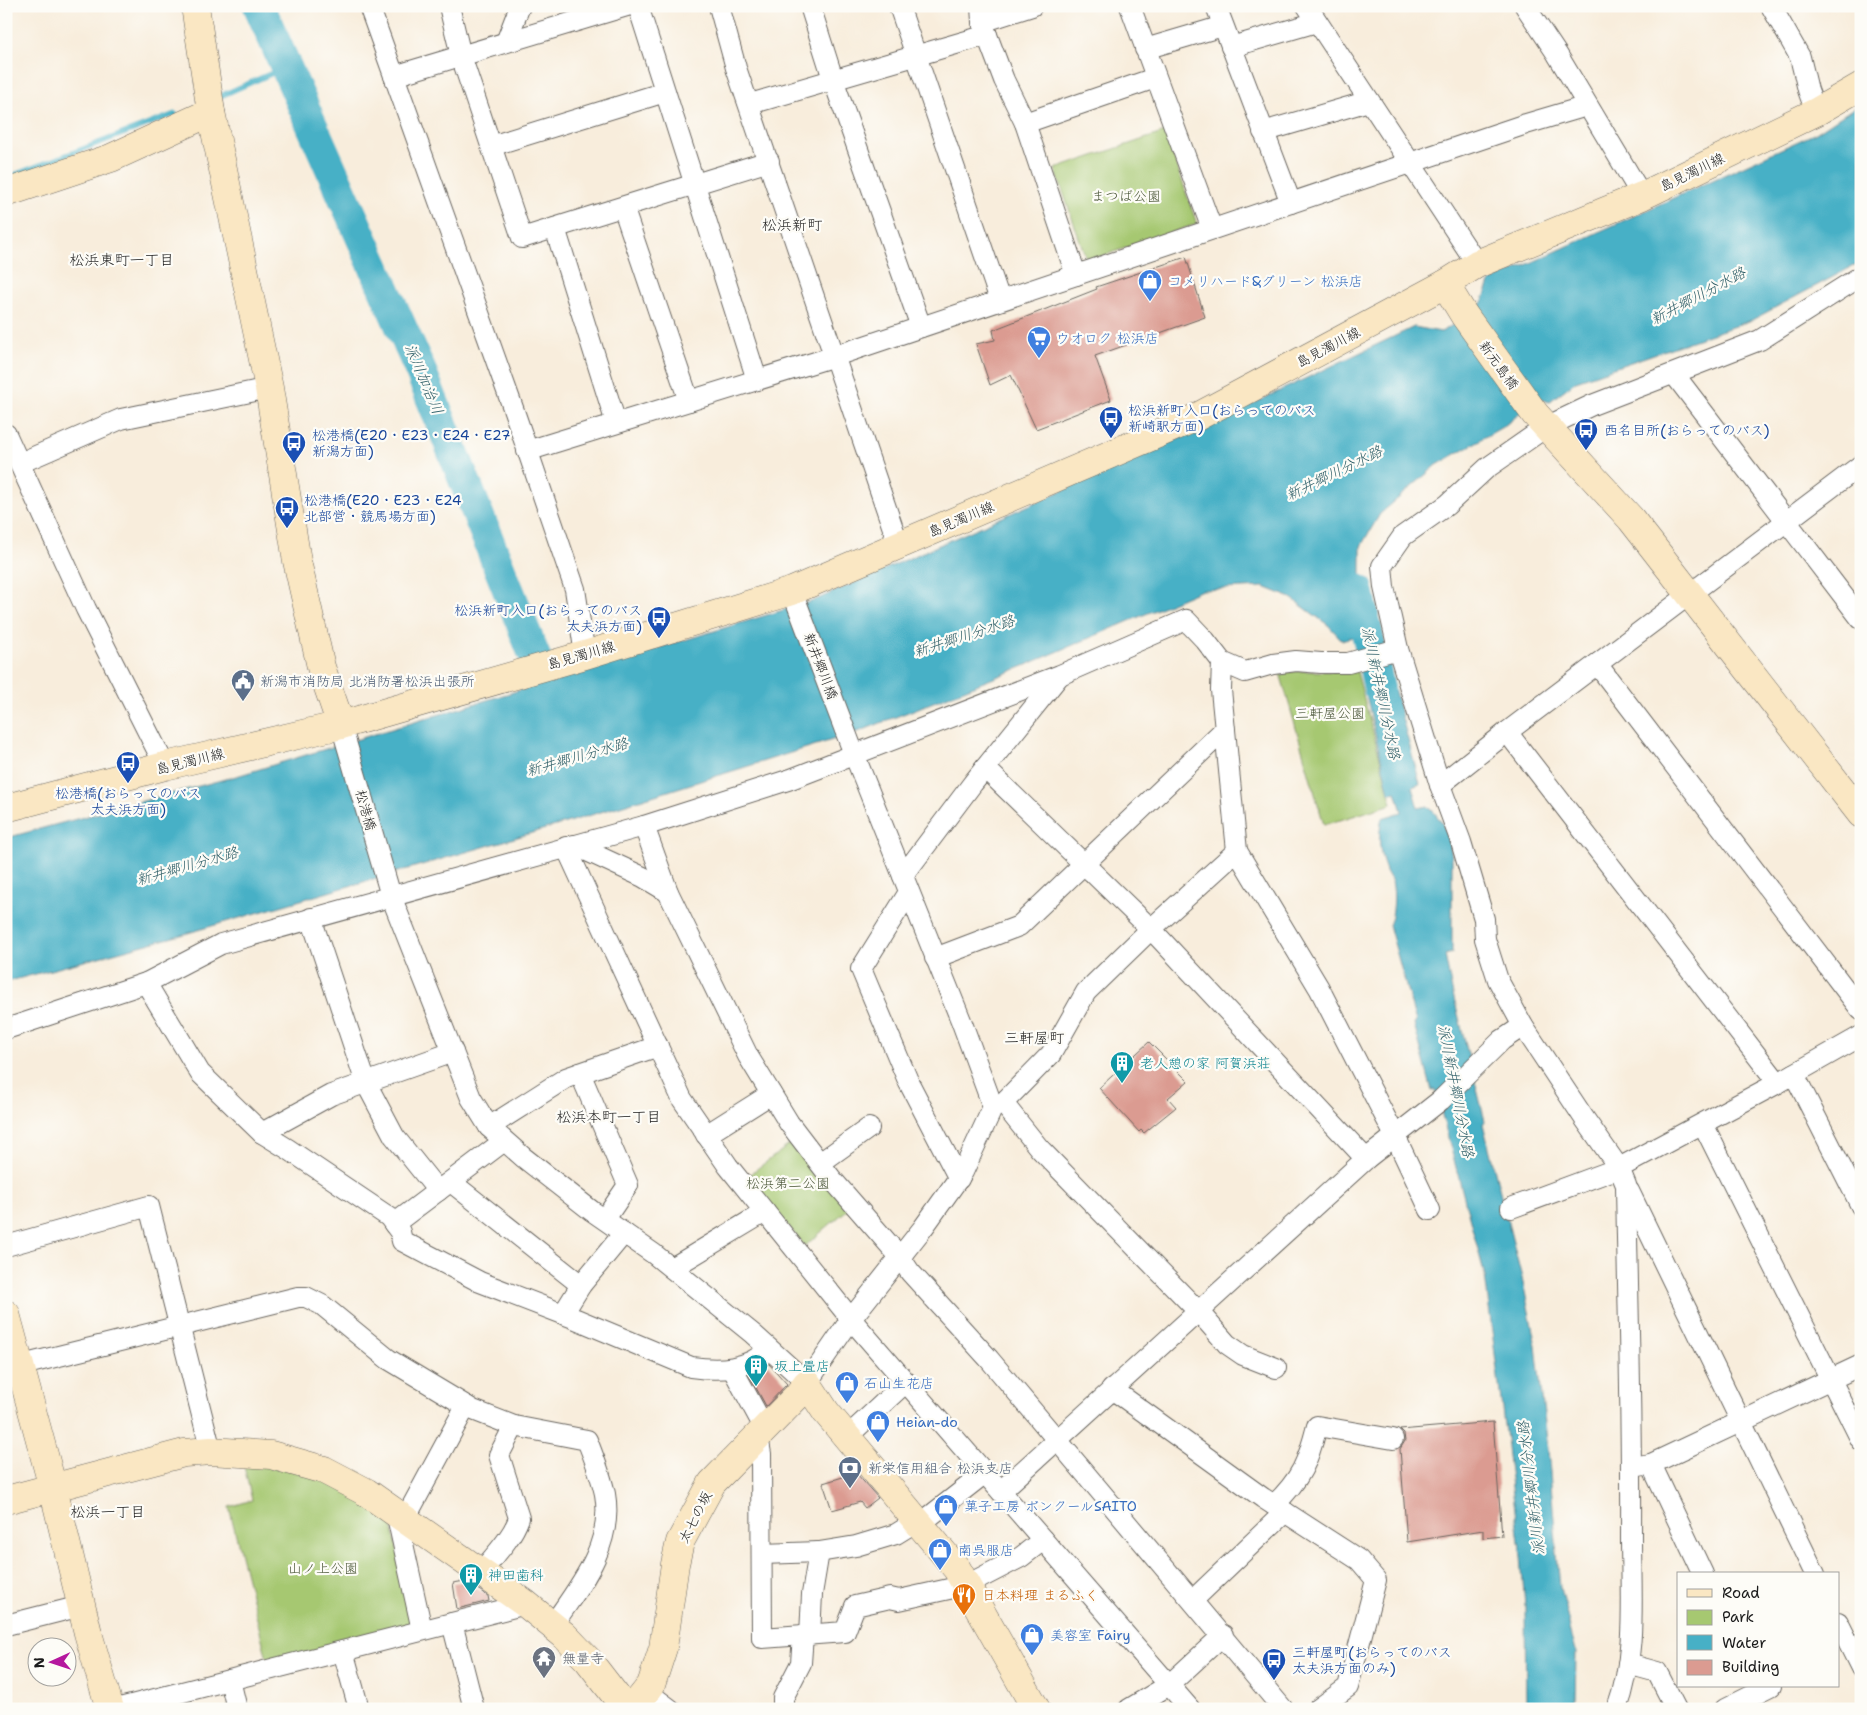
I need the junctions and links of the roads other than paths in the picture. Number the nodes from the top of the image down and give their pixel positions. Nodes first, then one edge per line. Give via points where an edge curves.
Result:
1 (195, 6) edge
2 (369, 6) edge
3 (450, 6) edge
4 (520, 6) edge
5 (638, 6) edge
6 (719, 6) edge
7 (810, 6) edge
8 (899, 6) edge
9 (1032, 6) edge
10 (1130, 6) edge
11 (1216, 6) edge
12 (1525, 6) edge
13 (1770, 6) edge
14 (616, 8) edge
15 (1312, 14) edge
16 (983, 21) edge
17 (1223, 26) junction
18 (506, 42) junction
19 (1231, 47) junction
20 (1145, 49) junction
21 (917, 55) junction
22 (461, 56) junction
23 (394, 76) junction
24 (1155, 78) junction
25 (833, 80) junction
26 (1861, 86) edge
27 (665, 92) junction
28 (1369, 101) junction
29 (750, 104) junction
30 (1586, 106) junction
31 (210, 112) junction
32 (1816, 112) junction
33 (1025, 123) junction
34 (1263, 132) junction
35 (492, 146) junction
36 (769, 161) junction
37 (1411, 164) junction
38 (694, 184) junction
39 (6, 193) edge
40 (1642, 196) junction
41 (1291, 203) junction
42 (623, 206) junction
43 (555, 228) junction
44 (1212, 229) junction
45 (1477, 264) junction
46 (1076, 275) junction
47 (1858, 283) edge
48 (1445, 284) junction
49 (1000, 300) junction
50 (921, 327) junction
51 (835, 356) junction
52 (1674, 374) junction
53 (757, 380) junction
54 (270, 388) junction
55 (689, 401) junction
56 (1541, 421) junction
57 (616, 423) junction
58 (6, 434) edge
59 (527, 451) junction
60 (20, 463) junction
61 (1861, 465) edge
62 (1787, 521) junction
63 (899, 546) junction
64 (1690, 593) junction
65 (796, 601) junction
66 (1861, 619) edge
67 (1398, 649) junction
68 (585, 655) junction
69 (1222, 662) junction
70 (1597, 664) junction
71 (1060, 675) junction
72 (341, 724) junction
73 (1225, 730) junction
74 (1507, 732) junction
75 (852, 747) junction
76 (165, 766) junction
77 (984, 768) junction
78 (1440, 785) junction
79 (6, 808) edge
80 (1861, 814) edge
81 (644, 826) junction
82 (570, 846) junction
83 (1237, 852) junction
84 (1083, 864) junction
85 (906, 884) junction
86 (668, 892) junction
87 (391, 896) junction
88 (311, 918) junction
89 (1151, 929) junction
90 (935, 958) junction
91 (146, 983) junction
92 (1861, 1010) edge
93 (1523, 1026) junction
94 (6, 1029) edge
95 (1859, 1041) edge
96 (658, 1046) junction
97 (453, 1052) junction
98 (580, 1073) junction
99 (1786, 1079) junction
100 (366, 1083) junction
101 (771, 1094) junction
102 (998, 1105) junction
103 (1703, 1124) junction
104 (489, 1127) junction
105 (869, 1128) dead end
106 (262, 1134) junction
107 (706, 1135) junction
108 (1395, 1136) junction
109 (504, 1141) junction
110 (1366, 1159) junction
111 (820, 1164) junction
112 (1623, 1176) junction
113 (959, 1178) junction
114 (444, 1186) junction
115 (1861, 1206) edge
116 (1511, 1208) dead end
117 (1430, 1210) dead end
118 (765, 1212) junction
119 (605, 1219) junction
120 (394, 1224) junction
121 (624, 1233) junction
122 (6, 1246) edge
123 (900, 1257) junction
124 (672, 1268) junction
125 (580, 1286) junction
126 (1198, 1311) junction
127 (6, 1314) edge
128 (563, 1314) junction
129 (851, 1319) junction
130 (180, 1326) junction
131 (769, 1349) junction
132 (1861, 1364) edge
133 (13, 1368) edge
134 (732, 1368) junction
135 (1276, 1368) dead end
136 (1831, 1380) junction
137 (906, 1382) junction
138 (807, 1383) junction
139 (1112, 1389) junction
140 (466, 1406) junction
141 (1740, 1422) junction
142 (514, 1426) junction
143 (761, 1433) junction
144 (847, 1437) junction
145 (1393, 1439) dead end
146 (1056, 1440) junction
147 (1861, 1440) edge
148 (211, 1451) junction
149 (1641, 1466) junction
150 (985, 1473) junction
151 (53, 1488) junction
152 (1001, 1491) junction
153 (6, 1500) edge
154 (1279, 1509) junction
155 (400, 1516) junction
156 (918, 1522) junction
157 (1043, 1540) junction
158 (819, 1552) junction
159 (762, 1554) junction
160 (481, 1572) junction
161 (1702, 1572) edge
162 (1813, 1572) edge
163 (966, 1585) junction
164 (1192, 1600) junction
165 (526, 1604) junction
166 (81, 1606) junction
167 (452, 1623) junction
168 (6, 1625) edge
169 (552, 1626) junction
170 (1840, 1626) edge
171 (422, 1630) junction
172 (806, 1635) junction
173 (1223, 1636) junction
174 (1850, 1647) edge
175 (343, 1651) junction
176 (1628, 1664) junction
177 (1861, 1668) edge
178 (230, 1680) junction
179 (1169, 1685) junction
180 (1763, 1693) edge
181 (635, 1703) edge
182 (110, 1709) edge
183 (116, 1709) edge
184 (237, 1709) edge
185 (359, 1709) edge
186 (474, 1709) edge
187 (670, 1709) edge
188 (783, 1709) edge
189 (1036, 1709) edge
190 (1129, 1709) edge
191 (1190, 1709) edge
192 (1283, 1709) edge
193 (1318, 1709) edge
194 (1617, 1709) edge
195 (1676, 1709) edge
196 (1725, 1709) edge

1 - 31 street
2 - 23 street
3 - 22 street
4 - 18 street
5 - 27 street
6 - 29 street
7 - 25 street
8 - 21 street
9 - 16 street
10 - 20 street
11 - 17 street
12 - 30 street
13 - 32 street via 1800,57
14 - 18 street
15 - 19 street
15 - 28 street
16 - 21 street
16 - 33 street via 1004,80
17 - 19 street
17 - 20 street
18 - 22 street
19 - 34 street
20 - 24 street
21 - 25 street
21 - 49 street
22 - 23 street
22 - 35 street
23 - 59 street
24 - 33 street
24 - 44 street
25 - 29 street
25 - 50 street
26 - 32 street, 島見濁川線
27 - 35 street
27 - 38 street
28 - 34 street
28 - 37 street
29 - 36 street
30 - 37 street
30 - 40 street
31 - 39 street via 111,158
31 - 54 street
32 - 40 street, 島見濁川線
33 - 46 street
34 - 41 street
35 - 43 street via 522,238
36 - 38 street
36 - 51 street
37 - 41 street
37 - 45 street
38 - 42 street
38 - 53 street
40 - 45 street, 島見濁川線
41 - 44 street
42 - 43 street
42 - 55 street
43 - 57 street
44 - 46 street
45 - 48 street, 島見濁川線
46 - 49 street
47 - 52 street via 1760,340
48 - 56 street, 新元島橋
48 - 63 street, 島見濁川線 via 1195,418
49 - 50 street
50 - 51 street
51 - 53 street
51 - 63 street
52 - 56 street
52 - 62 street
53 - 55 street
54 - 60 street via 121,419
54 - 72 street via 297,561 321,667
55 - 57 street
56 - 64 street, 新元島橋 via 1631,519
56 - 67 street via 1447,504 1403,536 1382,566
57 - 59 street
58 - 60 street
59 - 68 street via 575,588
60 - 76 street via 86,609
61 - 62 street
62 - 64 street
62 - 66 street
63 - 65 street, 島見濁川線
64 - 70 street
64 - 80 street, 新元島橋
65 - 68 street, 島見濁川線
65 - 75 street, 新井郷川橋
67 - 69 street via 1348,663 1296,661 1245,672
67 - 78 street
68 - 72 street, 島見濁川線
69 - 71 street via 1186,620
69 - 73 street
70 - 74 street
70 - 92 street
71 - 75 street
71 - 77 street
72 - 76 street, 島見濁川線
72 - 87 street, 松港橋
73 - 83 street
73 - 84 street
74 - 78 street
74 - 99 street
75 - 81 street via 791,779
75 - 85 street, 新井郷川橋
76 - 79 street, 島見濁川線
77 - 84 street
77 - 85 street
78 - 93 street via 1479,902 1485,939 1498,980
81 - 82 street
81 - 86 street
82 - 86 street via 642,877
82 - 87 street
82 - 96 street
83 - 89 street
83 - 108 street via 1318,988
84 - 89 street
84 - 90 street via 1019,926
85 - 90 street, 新井郷川橋
85 - 113 street via 861,969 909,1083
86 - 101 street via 748,1056
87 - 88 street
87 - 97 street, 松港橋
88 - 91 street via 222,944
88 - 100 street
89 - 102 street via 1086,992 1051,1054
89 - 110 street
90 - 102 street, 新井郷川橋
91 - 94 street
91 - 106 street via 200,1073
93 - 108 street via 1502,1040 1441,1100
93 - 112 street
95 - 99 street
96 - 98 street
96 - 107 street via 682,1099
97 - 100 street
97 - 104 street, 松港橋 via 471,1098
98 - 104 street via 566,1078
98 - 119 street via 628,1185
99 - 103 street
99 - 115 street
100 - 106 street via 332,1095
100 - 114 street via 394,1136
101 - 107 street
101 - 111 street
102 - 113 street
102 - 126 street, 新井郷川橋
103 - 112 street
103 - 136 street
104 - 109 street, 松港橋
105 - 111 street
106 - 120 street via 389,1217
107 - 118 street
108 - 110 street
108 - 117 street
109 - 114 street
109 - 119 street, 松港橋
110 - 126 street
111 - 123 street
112 - 116 street
112 - 141 street
112 - 149 street
113 - 123 street
114 - 120 street
114 - 125 street
118 - 124 street
118 - 129 street
119 - 121 street, 松港橋
120 - 128 street via 402,1241 480,1282
121 - 124 street, 松港橋
121 - 125 street
122 - 130 street via 149,1206
123 - 129 street
123 - 146 street
124 - 131 street, 松港橋
125 - 128 street
126 - 135 street, 新井郷川橋 via 1227,1344 1243,1355
126 - 139 street
127 - 133 street
128 - 134 street via 691,1367 710,1370
129 - 137 street
129 - 138 street
130 - 133 street
130 - 140 street via 306,1297 322,1305 388,1359
130 - 148 street
131 - 134 street via 759,1359
131 - 138 street, 松港橋
132 - 136 street
133 - 151 street
134 - 143 street
136 - 141 street
136 - 147 street
137 - 144 street
137 - 150 street
138 - 143 street, 太七の坂
138 - 144 street
139 - 146 street
139 - 154 street
140 - 142 street
140 - 155 street
141 - 149 street
141 - 162 street
142 - 160 street via 499,1455 520,1518
142 - 169 street via 587,1440 605,1496 604,1534 592,1567
143 - 159 street
143 - 181 street, 太七の坂 via 712,1483 680,1542 663,1648 651,1685
144 - 156 street
145 - 154 street via 1318,1426 1308,1459
146 - 152 street
146 - 164 street
148 - 151 street via 184,1453
148 - 155 street via 271,1455 324,1470 366,1492
149 - 161 street
149 - 176 street
150 - 152 street
150 - 156 street
151 - 153 street
151 - 166 street
152 - 157 street
154 - 164 street
154 - 193 street via 1359,1560 1376,1580 1348,1687
155 - 160 street
155 - 171 street
156 - 158 street via 896,1534 856,1546
156 - 163 street via 957,1569
157 - 163 street via 1020,1557
157 - 179 street
158 - 159 street
158 - 172 street
159 - 172 street via 762,1638
160 - 165 street
163 - 172 street via 855,1606 845,1632
163 - 189 street
164 - 173 street
165 - 167 street
165 - 169 street
166 - 168 street
166 - 182 street
167 - 171 street
167 - 186 street
169 - 181 street
170 - 174 street
171 - 175 street
172 - 188 street via 801,1663 783,1698
173 - 179 street
173 - 192 street
174 - 177 street
175 - 178 street
175 - 185 street
176 - 194 street
176 - 195 street via 1657,1672
178 - 183 street
178 - 184 street
179 - 190 street
179 - 191 street
180 - 196 street
181 - 187 street

